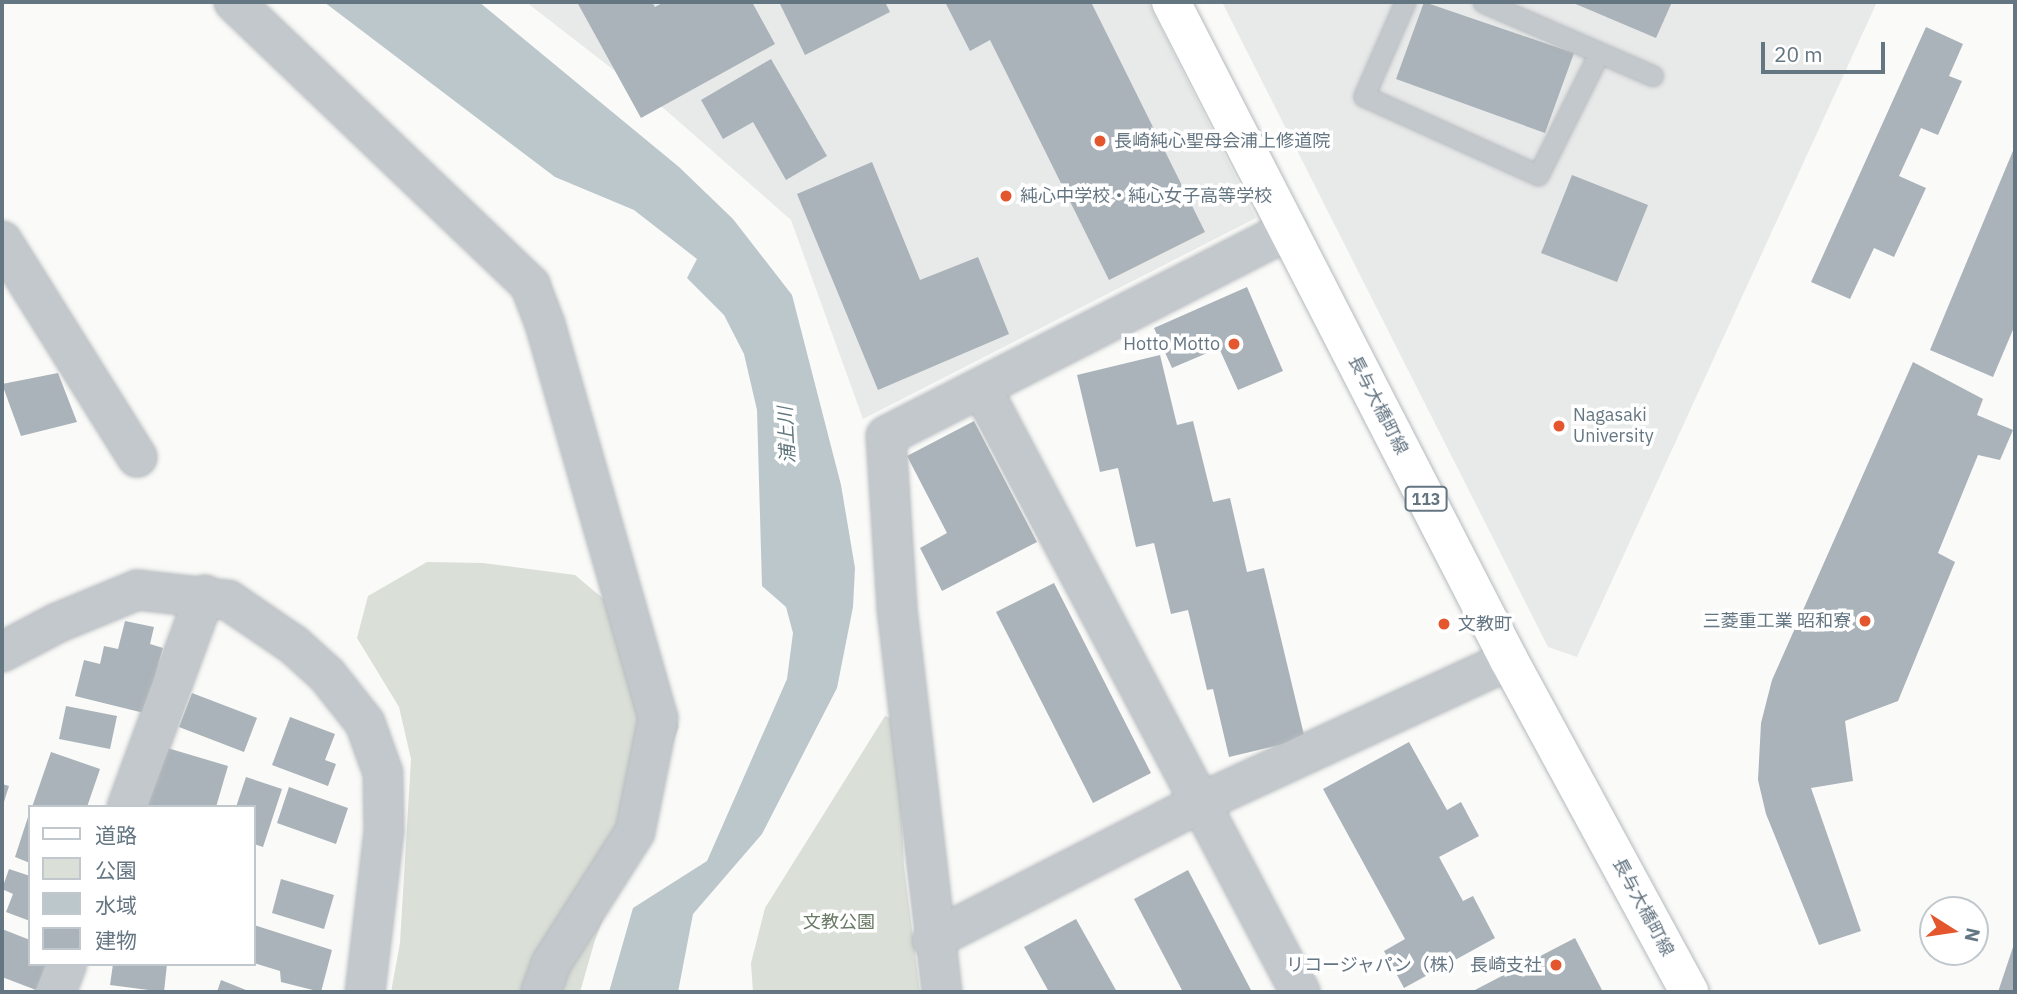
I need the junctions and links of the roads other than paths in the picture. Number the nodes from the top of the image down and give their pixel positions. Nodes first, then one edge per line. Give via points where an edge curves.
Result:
1 (234, 2) edge
2 (1171, 2) edge
3 (1405, 2) edge
4 (1483, 2) edge
5 (1599, 53) junction
6 (1653, 76) dead end
7 (1288, 230) junction
8 (2, 241) edge
9 (982, 389) junction
10 (137, 457) dead end
11 (205, 595) junction
12 (2, 652) edge
13 (1510, 660) junction
14 (1202, 802) junction
15 (128, 805) edge
16 (932, 940) junction
17 (66, 966) edge
18 (56, 992) edge
19 (365, 992) edge
20 (541, 992) edge
21 (942, 992) edge
22 (1300, 992) edge
23 (1689, 992) edge

1 - 20 street via 530,285 545,324 658,718 635,832 551,964
2 - 7 main road, 長与大橋町線 / 113
3 - 5 lane via 1364,96 1538,175
4 - 5 lane
5 - 6 lane
7 - 9 street
7 - 13 main road, 長与大橋町線 / 113
8 - 10 street
9 - 14 street
9 - 16 street via 886,436 897,607
11 - 12 street via 136,590
11 - 15 street
11 - 19 street via 228,600 293,645 327,675 365,723 383,773 384,831
13 - 14 street
13 - 23 main road, 長与大橋町線 / 113
14 - 16 street
14 - 22 street
16 - 21 street
17 - 18 street

